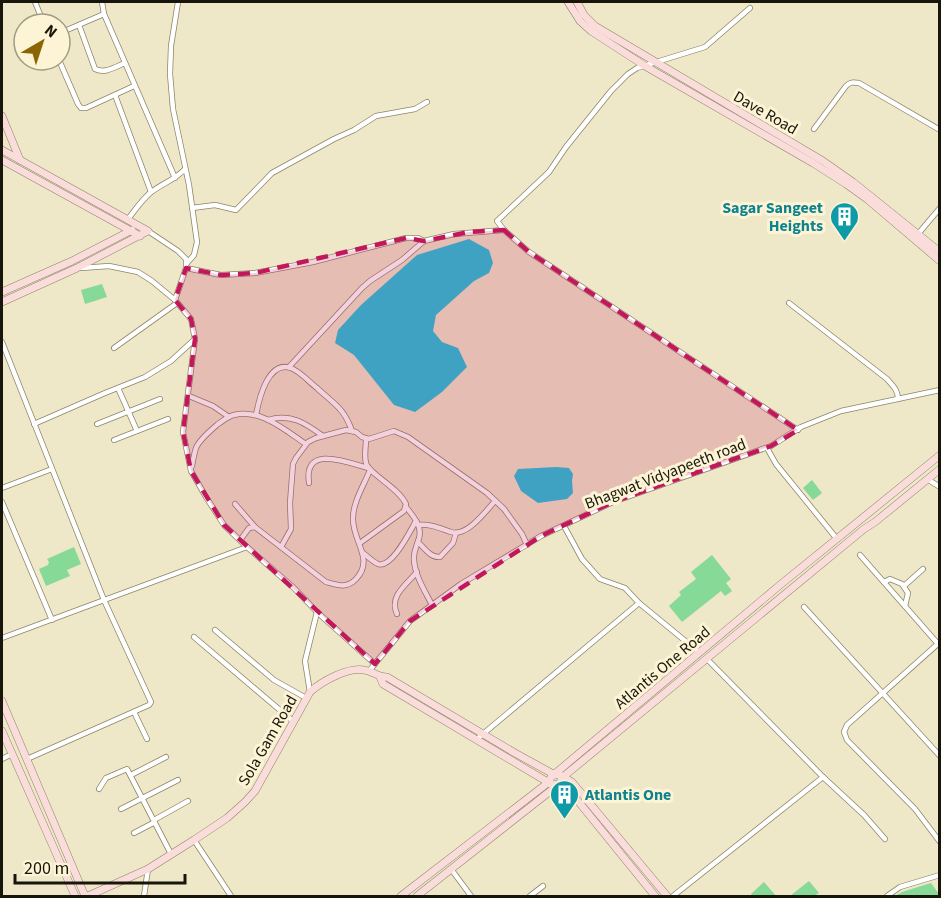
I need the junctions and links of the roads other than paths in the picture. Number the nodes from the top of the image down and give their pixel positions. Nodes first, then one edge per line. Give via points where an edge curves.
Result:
1 (102, 2) edge
2 (178, 2) edge
3 (568, 2) edge
4 (578, 2) edge
5 (750, 8) dead end
6 (104, 14) junction
7 (79, 25) junction
8 (72, 28) edge
9 (125, 63) junction
10 (656, 63) junction
11 (645, 66) junction
12 (64, 72) edge
13 (134, 86) junction
14 (116, 95) junction
15 (427, 102) dead end
16 (2, 116) edge
17 (814, 129) dead end
18 (939, 130) edge
19 (2, 150) edge
20 (2, 160) edge
21 (20, 160) junction
22 (186, 169) junction
23 (175, 178) junction
24 (151, 192) junction
25 (192, 208) junction
26 (939, 208) edge
27 (128, 219) junction
28 (140, 226) junction
29 (504, 230) junction
30 (131, 231) junction
31 (148, 231) junction
32 (918, 234) junction
33 (140, 236) junction
34 (424, 241) junction
35 (939, 252) edge
36 (189, 261) junction
37 (939, 261) edge
38 (77, 268) junction
39 (2, 292) edge
40 (2, 302) edge
41 (176, 302) junction
42 (789, 303) dead end
43 (195, 339) junction
44 (2, 342) edge
45 (114, 348) dead end
46 (289, 367) junction
47 (118, 388) junction
48 (939, 390) edge
49 (189, 396) junction
50 (160, 399) dead end
51 (898, 399) junction
52 (128, 411) junction
53 (256, 415) junction
54 (229, 417) junction
55 (168, 419) dead end
56 (268, 420) junction
57 (34, 424) junction
58 (97, 424) dead end
59 (798, 430) junction
60 (136, 431) junction
61 (352, 431) junction
62 (323, 436) junction
63 (366, 439) junction
64 (114, 440) dead end
65 (306, 444) junction
66 (767, 448) junction
67 (939, 455) edge
68 (369, 469) junction
69 (939, 469) edge
70 (52, 470) junction
71 (191, 471) junction
72 (927, 478) junction
73 (309, 483) dead end
74 (939, 487) edge
75 (2, 488) edge
76 (495, 501) junction
77 (2, 502) edge
78 (236, 504) dead end
79 (406, 507) junction
80 (417, 523) junction
81 (564, 526) junction
82 (255, 527) junction
83 (456, 533) junction
84 (241, 539) junction
85 (837, 539) junction
86 (418, 542) junction
87 (360, 543) junction
88 (527, 545) junction
89 (247, 547) junction
90 (281, 548) junction
91 (362, 552) junction
92 (860, 555) dead end
93 (923, 569) dead end
94 (417, 572) junction
95 (884, 582) junction
96 (904, 586) junction
97 (104, 600) junction
98 (639, 603) junction
99 (432, 605) junction
100 (905, 606) junction
101 (804, 607) dead end
102 (317, 612) junction
103 (397, 615) dead end
104 (52, 620) junction
105 (215, 630) dead end
106 (2, 638) edge
107 (194, 638) dead end
108 (939, 643) edge
109 (700, 653) junction
110 (707, 659) junction
111 (375, 664) junction
112 (369, 671) junction
113 (882, 693) junction
114 (308, 695) junction
115 (2, 701) edge
116 (134, 712) junction
117 (294, 722) junction
118 (2, 731) edge
119 (480, 736) junction
120 (147, 739) dead end
121 (12, 754) junction
122 (939, 756) edge
123 (166, 757) dead end
124 (2, 759) edge
125 (27, 759) junction
126 (131, 775) junction
127 (559, 776) junction
128 (823, 777) junction
129 (178, 780) dead end
130 (549, 782) junction
131 (558, 785) junction
132 (99, 789) dead end
133 (142, 798) junction
134 (188, 801) dead end
135 (121, 809) dead end
136 (154, 821) junction
137 (134, 833) dead end
138 (885, 839) dead end
139 (194, 840) junction
140 (939, 842) edge
141 (171, 855) junction
142 (148, 869) junction
143 (451, 869) junction
144 (939, 875) edge
145 (543, 886) dead end
146 (86, 896) edge
147 (75, 897) edge
148 (80, 897) edge
149 (144, 897) edge
150 (231, 897) edge
151 (401, 897) edge
152 (417, 897) edge
153 (471, 897) edge
154 (530, 897) edge
155 (655, 897) edge
156 (667, 897) edge
157 (673, 897) edge
158 (887, 897) edge

1 - 6 street
2 - 22 street via 170,74
3 - 11 street via 591,31
4 - 10 street, Dave Road via 595,26
5 - 10 street via 705,47
6 - 7 street
6 - 9 street
7 - 8 street
7 - 9 street via 95,69 107,71
9 - 13 street
10 - 11 street
10 - 32 street, Dave Road via 823,161
11 - 29 street via 628,74 611,91 549,172 497,221
11 - 37 street via 846,184
12 - 14 street via 80,107
13 - 14 street
13 - 23 street
14 - 24 street
15 - 25 street via 415,109 376,116 272,173 236,210 215,206
16 - 21 street
17 - 18 street via 846,86 855,82
19 - 21 street
20 - 30 street
21 - 27 street
22 - 23 street
22 - 25 street
23 - 24 street
24 - 27 street
25 - 36 street via 197,242
26 - 32 street
27 - 28 street
28 - 30 street
28 - 31 street
29 - 34 street
29 - 59 street via 529,252
30 - 33 street
30 - 39 street
31 - 33 street
31 - 36 street
32 - 35 street, Dave Road
33 - 38 street
34 - 36 street via 406,238 255,273 221,275
34 - 46 street via 355,294
36 - 41 street
38 - 40 street
38 - 41 street via 110,267 138,272
41 - 43 street via 191,319
41 - 45 street
42 - 51 street via 887,379
43 - 47 street via 158,370
43 - 49 street
44 - 57 street
46 - 53 street via 278,369 268,380
46 - 61 street via 339,407
47 - 52 street
47 - 57 street
48 - 51 street, Bhagwat Vidyapeeth road
49 - 54 street
49 - 71 street via 183,432
50 - 52 street
51 - 59 street, Bhagwat Vidyapeeth road via 841,411
52 - 58 street
52 - 60 street
53 - 54 street
53 - 56 street
54 - 71 street via 196,446
55 - 60 street
56 - 62 street via 297,419
56 - 65 street
57 - 70 street
59 - 66 street, Bhagwat Vidyapeeth road
60 - 64 street
61 - 62 street
61 - 63 street
62 - 65 street
63 - 68 street
63 - 76 street via 397,431
65 - 90 street via 293,464 291,529
66 - 81 street, Bhagwat Vidyapeeth road via 613,502
66 - 85 street
67 - 85 street, Atlantis One Road
68 - 73 street via 335,458 320,459 309,469
68 - 79 street via 397,490
68 - 87 street via 353,517
69 - 72 street, Atlantis One Road
70 - 75 street
70 - 97 street
71 - 84 street via 225,525
72 - 74 street
72 - 110 street, Atlantis One Road
76 - 83 street via 471,526
76 - 88 street
77 - 104 street
78 - 82 street
79 - 80 street
79 - 87 street
80 - 83 street
80 - 86 street
80 - 91 street via 387,563 376,563
81 - 88 street, Bhagwat Vidyapeeth road
81 - 98 street via 582,559 600,579 625,588
82 - 84 street via 249,528
82 - 90 street
83 - 86 street via 453,543 440,557
84 - 89 street
85 - 109 street, Atlantis One Road
86 - 94 street via 413,557
87 - 91 street
88 - 99 street, Bhagwat Vidyapeeth road
89 - 97 street
89 - 102 street
90 - 91 street via 326,582 339,586 353,583 361,573
92 - 95 street
93 - 96 street
94 - 99 street
94 - 103 street via 394,601
95 - 96 street via 896,580
95 - 100 street
96 - 100 street via 908,593
97 - 104 street
97 - 116 street via 151,702
98 - 109 street
98 - 119 street
99 - 111 street, Bhagwat Vidyapeeth road via 410,621
100 - 108 street
101 - 113 street
102 - 111 street
102 - 114 street via 305,661
104 - 106 street
105 - 114 street via 274,681
107 - 117 street
108 - 113 street
109 - 127 street, Atlantis One Road
110 - 127 street, Atlantis One Road
110 - 128 street
111 - 112 street, Bhagwat Vidyapeeth road
112 - 114 street, Sola Gam Road via 359,669 342,674 317,685
112 - 119 street via 380,677 383,684
113 - 122 street
113 - 140 street via 847,725 847,740 915,808
114 - 117 street, Sola Gam Road
115 - 125 street
116 - 120 street
116 - 125 street
117 - 139 street, Sola Gam Road via 251,797
118 - 121 street
119 - 127 street
119 - 130 street
121 - 124 street
121 - 147 street
123 - 126 street
125 - 146 street
126 - 132 street via 125,769 106,778
126 - 133 street
127 - 130 street, Atlantis One Road via 551,777
127 - 131 street, Atlantis One Road
127 - 156 street via 572,782
128 - 138 street
128 - 157 street
129 - 133 street
130 - 131 street
130 - 151 street, Atlantis One Road
131 - 143 street, Atlantis One Road
131 - 155 street via 569,790
133 - 135 street
133 - 136 street
134 - 136 street
136 - 137 street
136 - 141 street
139 - 141 street, Sola Gam Road
139 - 150 street
141 - 142 street, Sola Gam Road
142 - 146 street, Sola Gam Road
142 - 149 street
143 - 152 street, Atlantis One Road
143 - 153 street
144 - 158 street via 900,887
145 - 154 street
146 - 148 street, Sola Gam Road

